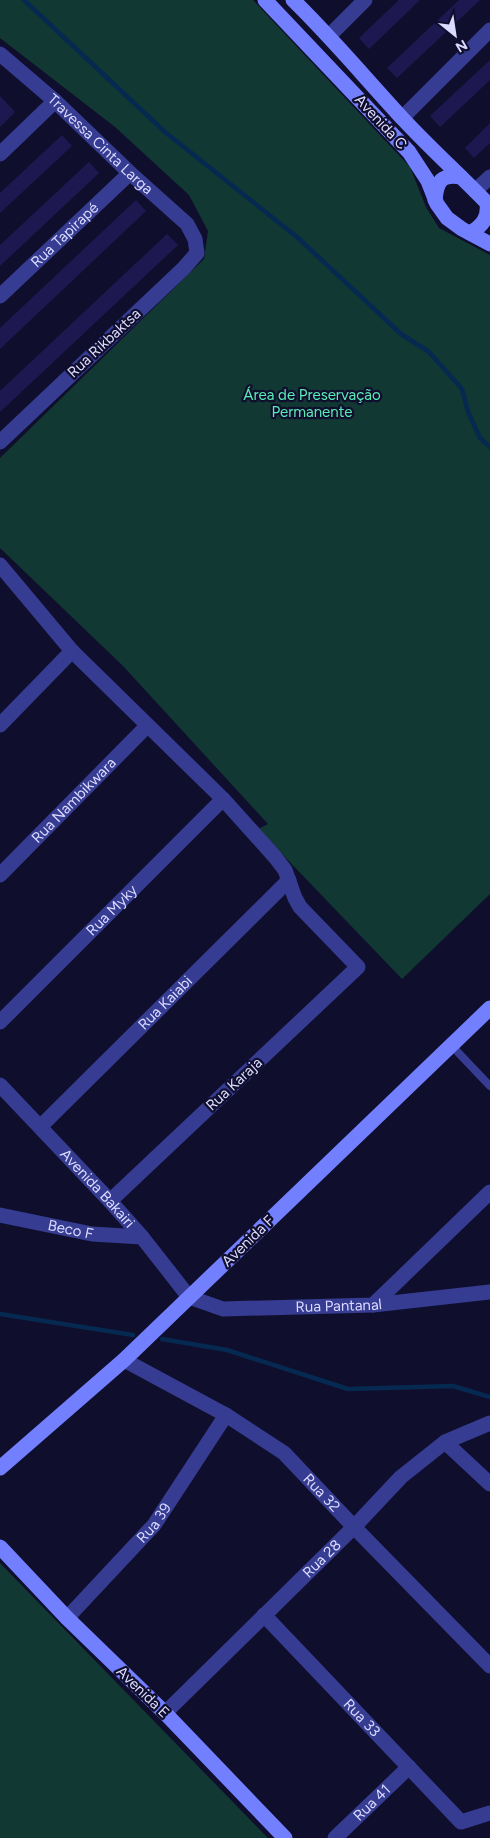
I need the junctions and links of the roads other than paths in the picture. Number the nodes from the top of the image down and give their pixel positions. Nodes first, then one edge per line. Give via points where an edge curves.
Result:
1 (265, 0) edge
2 (293, 0) edge
3 (365, 0) edge
4 (490, 30) edge
5 (329, 36) junction
6 (0, 54) edge
7 (54, 101) junction
8 (402, 118) junction
9 (0, 154) edge
10 (130, 173) junction
11 (461, 177) junction
12 (490, 177) edge
13 (475, 191) junction
14 (435, 200) junction
15 (489, 205) edge
16 (470, 233) junction
17 (195, 239) joint
18 (490, 244) edge
19 (0, 296) edge
20 (0, 442) edge
21 (4, 576) edge
22 (72, 651) junction
23 (0, 725) edge
24 (147, 726) junction
25 (223, 799) junction
26 (0, 875) edge
27 (289, 880) junction
28 (490, 1008) edge
29 (0, 1022) edge
30 (451, 1045) junction
31 (0, 1085) edge
32 (490, 1086) edge
33 (41, 1126) junction
34 (490, 1192) edge
35 (110, 1201) junction
36 (0, 1215) edge
37 (142, 1237) junction
38 (490, 1292) edge
39 (189, 1297) junction
40 (373, 1305) junction
41 (124, 1360) junction
42 (226, 1415) junction
43 (490, 1423) edge
44 (445, 1442) junction
45 (0, 1468) edge
46 (490, 1484) edge
47 (354, 1528) junction
48 (0, 1547) edge
49 (264, 1615) junction
50 (66, 1618) junction
51 (490, 1666) edge
52 (165, 1713) junction
53 (410, 1767) junction
54 (490, 1813) edge
55 (285, 1838) edge
56 (335, 1838) edge

1 - 14 street, Avenida C via 409,152 428,181
2 - 5 street, Avenida C
3 - 5 street
4 - 8 street
5 - 8 street, Avenida C
6 - 7 street, Travessa Cinta Larga
7 - 9 street
7 - 10 street, Travessa Cinta Larga
8 - 11 street, Avenida C
10 - 17 street, Travessa Cinta Larga via 187,224
10 - 19 street, Rua Tapirapé
11 - 13 street, Avenida C
11 - 14 street via 451,175 439,182
12 - 13 street
13 - 15 street, Avenida C
14 - 16 street, Avenida C via 453,224
15 - 16 street via 487,218
16 - 18 street, Avenida C
17 - 20 street, Rua Rikbaktsa via 197,253 184,268
21 - 22 street
22 - 23 street
22 - 24 street
24 - 25 street
24 - 26 street, Rua Nambikwara
25 - 27 street via 285,870
25 - 29 street, Rua Myky
27 - 33 street, Rua Kaiabi
27 - 35 street, Rua Karaja via 300,906 358,967
28 - 30 street, Avenida F
30 - 32 lane
30 - 39 street, Avenida F
31 - 33 street, Avenida Bakairi
33 - 35 street, Avenida Bakairi
34 - 40 street
35 - 37 street, Avenida Bakairi
36 - 37 street, Beco F via 92,1234
37 - 39 street, Avenida Bakairi
38 - 40 street, Rua Pantanal
39 - 40 street, Rua Pantanal via 222,1308
39 - 41 street, Avenida F
41 - 42 street, Rua 32
41 - 45 street, Avenida F
42 - 47 street, Rua 32 via 284,1453
42 - 50 street, Rua 39 via 154,1526
43 - 44 street, Rua 28
44 - 46 street
44 - 47 street, Rua 28 via 401,1477
47 - 49 street, Rua 28
47 - 51 street, Rua 32
48 - 50 street, Avenida E
49 - 52 street, Rua 28
49 - 53 street, Rua 33
50 - 52 street, Avenida E
52 - 55 street, Avenida E
53 - 54 street, Rua 33 via 461,1822
53 - 56 street, Rua 41

